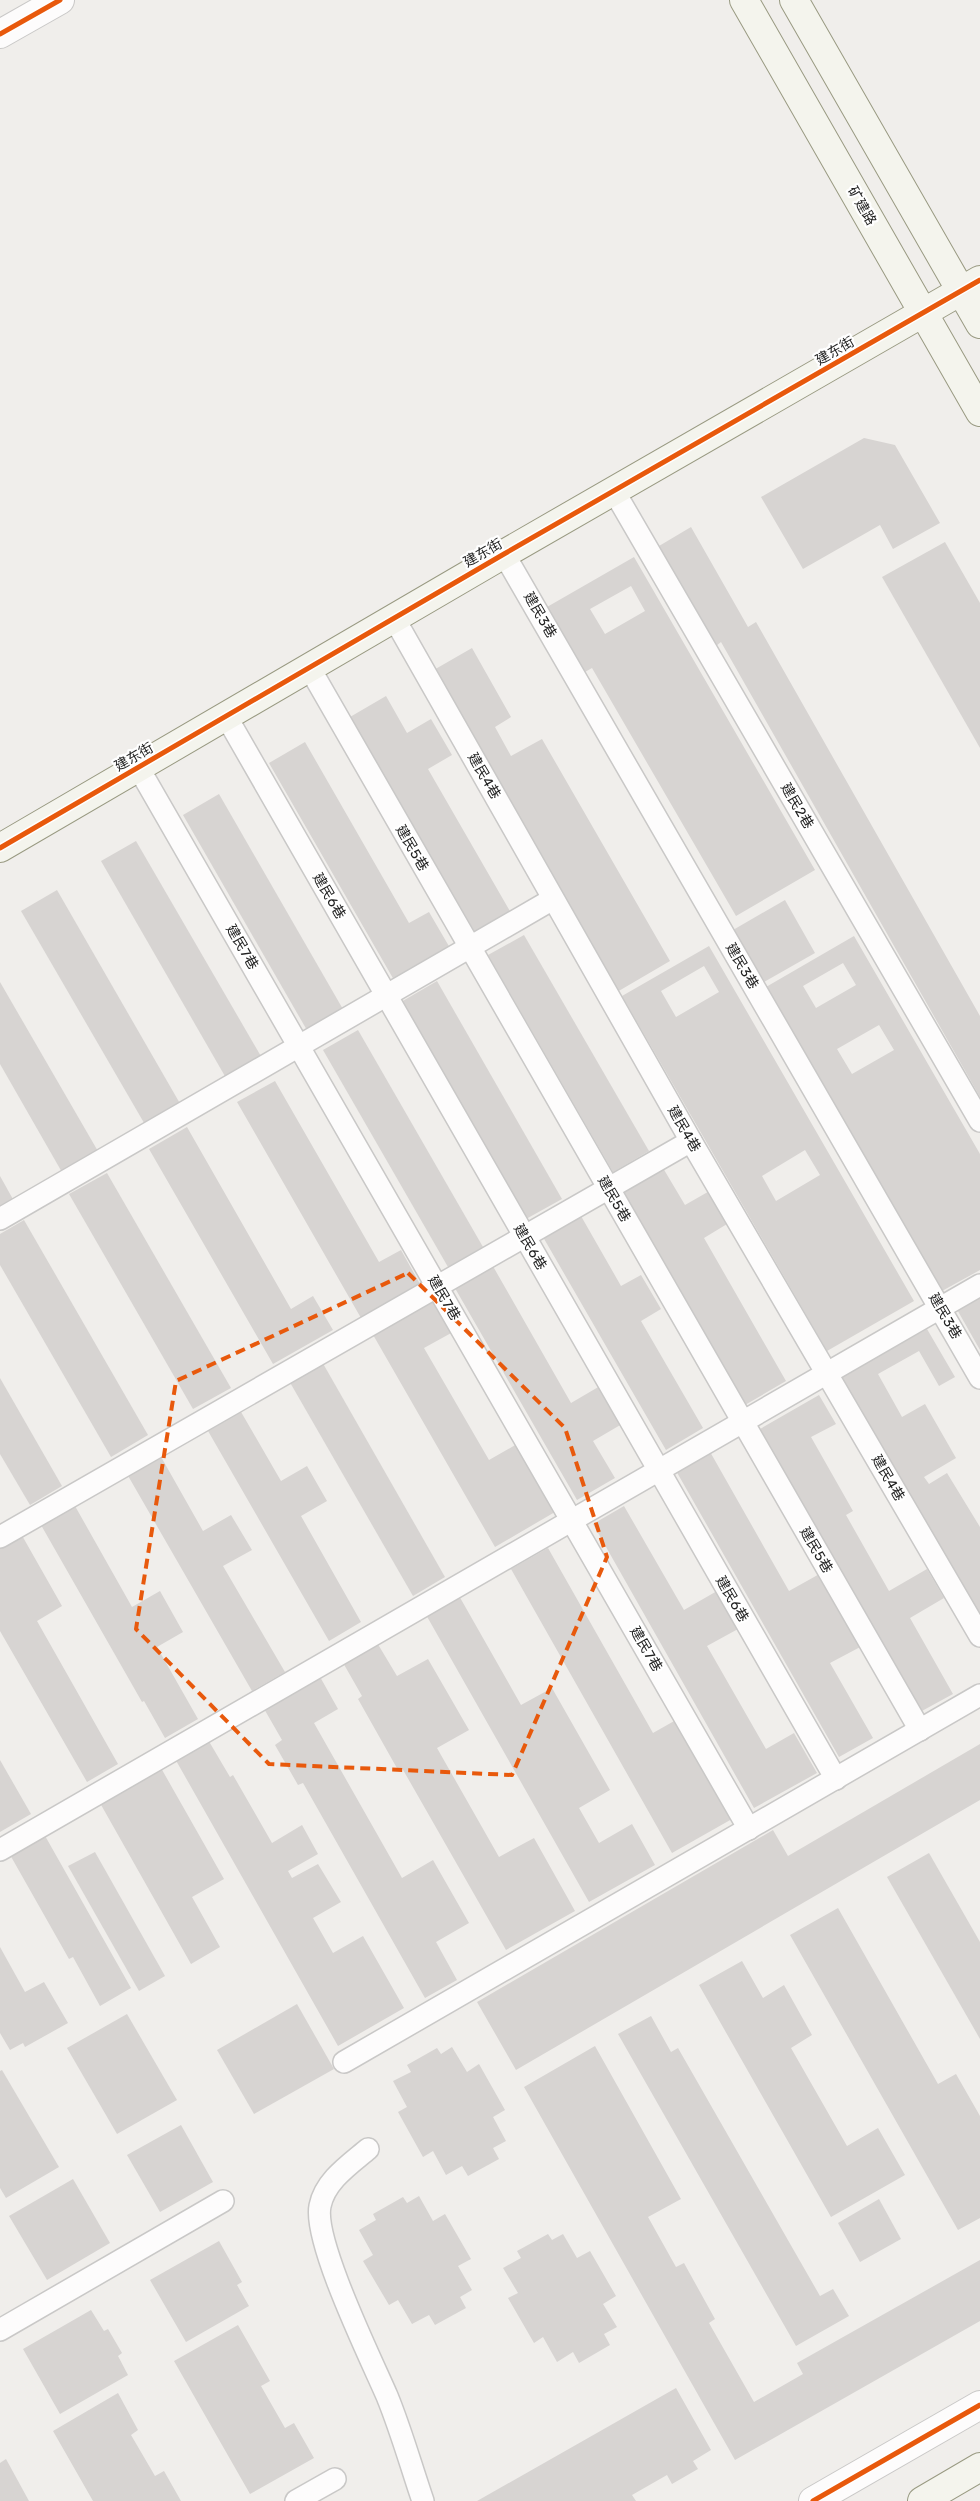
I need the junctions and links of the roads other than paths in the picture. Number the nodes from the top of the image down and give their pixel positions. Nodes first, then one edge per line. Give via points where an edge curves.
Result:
1 (60, 0) edge
2 (744, 0) edge
3 (794, 0) edge
4 (0, 34) edge
5 (970, 285) edge
6 (923, 313) junction
7 (980, 324) edge
8 (980, 412) edge
9 (614, 491) junction
10 (504, 554) junction
11 (394, 618) junction
12 (309, 667) junction
13 (226, 716) junction
14 (138, 767) junction
15 (0, 848) edge
16 (554, 899) junction
17 (470, 947) junction
18 (386, 996) junction
19 (299, 1046) junction
20 (980, 1121) edge
21 (691, 1141) junction
22 (608, 1188) junction
23 (0, 1220) edge
24 (524, 1236) junction
25 (980, 1285) edge
26 (437, 1286) junction
27 (940, 1308) junction
28 (827, 1373) junction
29 (980, 1378) edge
30 (742, 1422) junction
31 (658, 1470) junction
32 (572, 1520) junction
33 (0, 1537) edge
34 (980, 1636) edge
35 (980, 1695) edge
36 (920, 1730) junction
37 (836, 1779) junction
38 (749, 1828) junction
39 (0, 1850) edge
40 (344, 2062) dead end
41 (368, 2149) dead end
42 (223, 2201) dead end
43 (0, 2330) edge
44 (980, 2405) edge
45 (980, 2467) edge
46 (335, 2479) dead end
47 (296, 2501) edge
48 (423, 2501) edge
49 (814, 2501) edge
50 (922, 2501) edge

1 - 4 street
2 - 6 street, 矿建路
3 - 5 street
5 - 6 street, 建东街
5 - 7 street
6 - 8 street, 矿建路
6 - 9 street, 建东街
9 - 10 street, 建东街
9 - 20 lane, 建民2巷
10 - 11 street, 建东街
10 - 27 lane, 建民3巷
11 - 12 street, 建东街
11 - 16 lane, 建民4巷
12 - 13 street, 建东街
12 - 17 lane, 建民5巷
13 - 14 street, 建东街
13 - 18 lane, 建民6巷
14 - 15 street, 建东街
14 - 19 lane, 建民7巷
16 - 17 lane
16 - 21 lane, 建民4巷
17 - 18 lane
17 - 22 lane, 建民5巷
18 - 19 lane
18 - 24 lane, 建民6巷
19 - 23 lane
19 - 26 lane, 建民7巷
21 - 22 lane
21 - 28 lane, 建民4巷
22 - 24 lane
22 - 30 lane, 建民5巷
24 - 26 lane
24 - 31 lane, 建民6巷
25 - 27 lane
26 - 32 lane, 建民7巷
26 - 33 lane
27 - 28 lane
27 - 29 lane, 建民3巷
28 - 30 lane
28 - 34 lane, 建民4巷
30 - 31 lane
30 - 36 lane, 建民5巷
31 - 32 lane
31 - 37 lane, 建民6巷
32 - 38 lane, 建民7巷
32 - 39 lane
35 - 36 lane
36 - 37 lane
37 - 38 lane
38 - 40 lane
41 - 48 lane via 340,2172 327,2189 320,2207 322,2232 333,2269 388,2398
42 - 43 lane
44 - 49 street
45 - 50 street
46 - 47 lane

